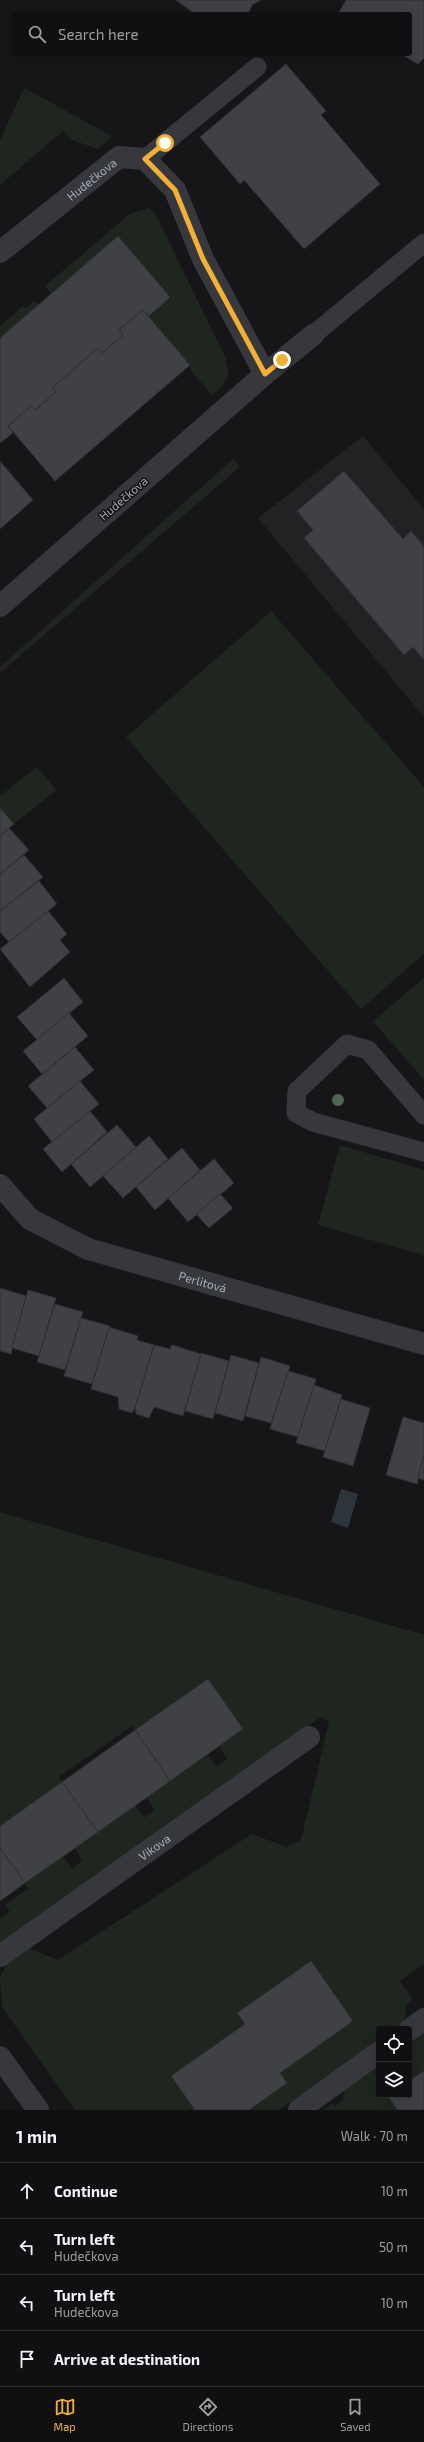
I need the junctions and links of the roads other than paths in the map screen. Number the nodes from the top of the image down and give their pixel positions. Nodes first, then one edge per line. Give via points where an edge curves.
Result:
1 (257, 68) dead end
2 (145, 159) junction
3 (424, 243) edge
4 (0, 252) edge
5 (313, 335) joint
6 (265, 374) junction
7 (0, 606) edge
8 (424, 1115) edge
9 (424, 1152) edge
10 (0, 1186) edge
11 (424, 1344) edge
12 (309, 1737) dead end
13 (0, 1956) edge
14 (424, 2019) edge
15 (412, 2028) edge
16 (376, 2054) edge
17 (0, 2058) edge
18 (38, 2110) edge
19 (299, 2110) edge

1 - 2 lane
2 - 4 street, Hudečkova via 119,157
2 - 6 street via 175,190 203,259
3 - 5 lane, Hudečkova
5 - 6 street, Hudečkova
6 - 7 street, Hudečkova
8 - 9 lane via 368,1050 347,1044 297,1090 296,1113 313,1122
10 - 11 street, Perlitová via 30,1219 88,1249
12 - 13 street, Vikova
14 - 15 street
16 - 19 street
17 - 18 street

